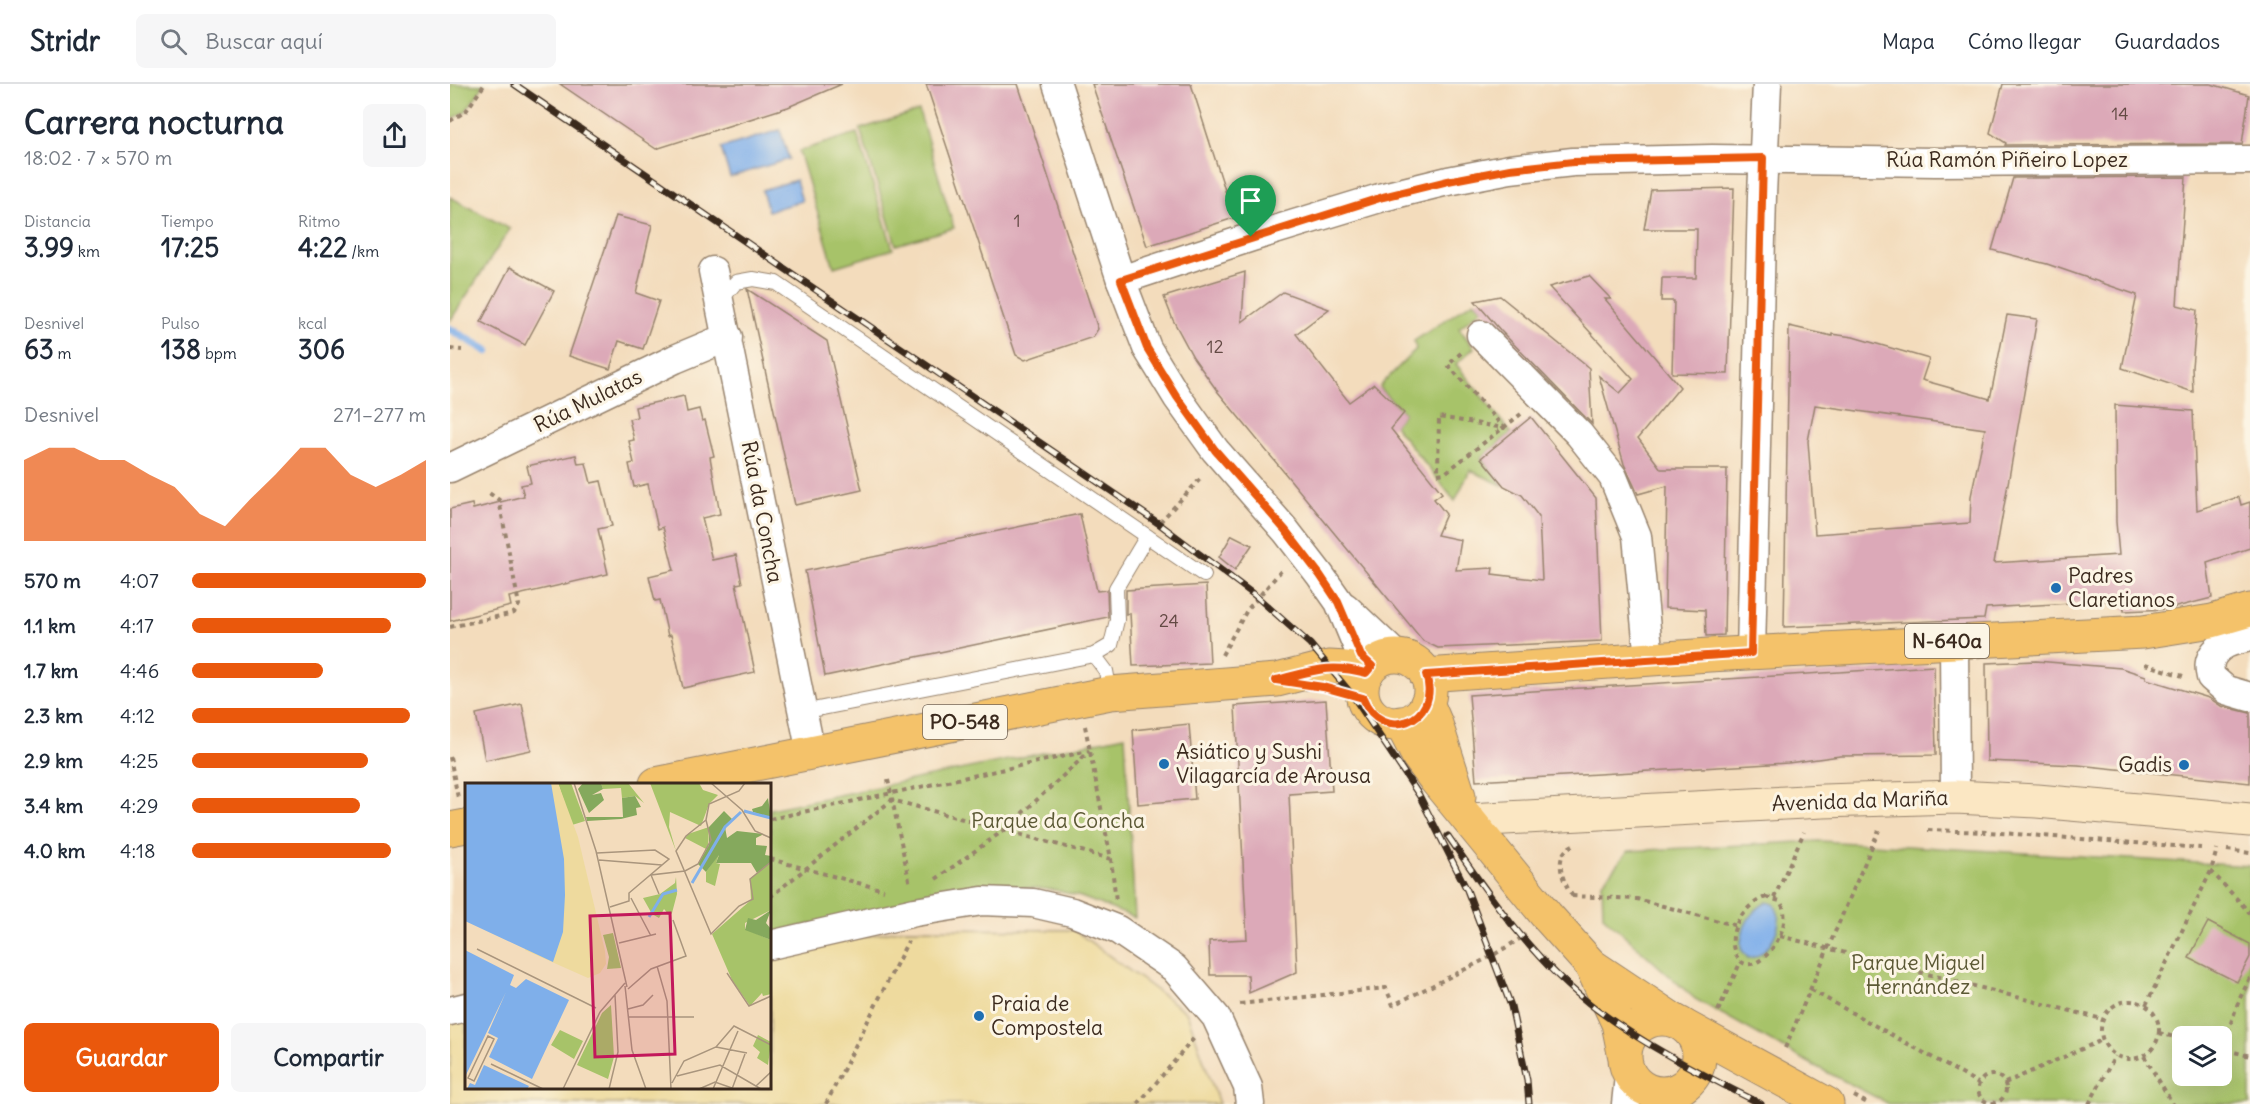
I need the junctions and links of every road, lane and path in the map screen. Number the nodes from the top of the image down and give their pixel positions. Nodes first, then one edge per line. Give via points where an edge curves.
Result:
1 (1057, 84) edge
2 (1767, 84) edge
3 (484, 85) edge
4 (450, 121) edge
5 (1763, 158) junction
6 (2250, 160) edge
7 (713, 271) dead end
8 (1121, 280) junction
9 (720, 302) junction
10 (1481, 335) joint
11 (728, 337) junction
12 (450, 349) edge
13 (462, 351) dead end
14 (1526, 410) dead end
15 (1504, 428) junction
16 (450, 468) edge
17 (1202, 476) dead end
18 (489, 493) dead end
19 (1147, 536) junction
20 (1281, 571) dead end
21 (1204, 575) dead end
22 (2250, 610) edge
23 (450, 627) edge
24 (2250, 637) edge
25 (1954, 641) junction
26 (1751, 653) junction
27 (1094, 655) junction
28 (1221, 656) dead end
29 (1649, 659) junction
30 (1374, 673) junction
31 (1427, 689) junction
32 (1095, 696) junction
33 (2250, 697) edge
34 (802, 712) junction
35 (1401, 723) junction
36 (1090, 751) junction
37 (811, 753) junction
38 (450, 756) edge
39 (888, 780) dead end
40 (661, 783) edge
41 (890, 792) junction
42 (1955, 797) junction
43 (892, 800) junction
44 (771, 819) edge
45 (1468, 820) junction
46 (2250, 820) edge
47 (459, 821) edge
48 (1919, 829) dead end
49 (1004, 830) junction
50 (1868, 830) dead end
51 (1879, 830) junction
52 (1889, 830) dead end
53 (1794, 832) dead end
54 (1804, 832) junction
55 (1815, 832) dead end
56 (1581, 841) dead end
57 (2217, 849) junction
58 (2250, 853) edge
59 (771, 859) edge
60 (1111, 859) junction
61 (805, 870) junction
62 (2211, 871) junction
63 (771, 896) edge
64 (1572, 896) junction
65 (1774, 898) junction
66 (1579, 905) dead end
67 (918, 906) junction
68 (2250, 913) edge
69 (1737, 926) junction
70 (1118, 930) junction
71 (1530, 930) dead end
72 (1780, 936) junction
73 (771, 945) edge
74 (1829, 948) junction
75 (1741, 961) junction
76 (1591, 965) junction
77 (2250, 978) edge
78 (1811, 990) junction
79 (2146, 1005) junction
80 (465, 1007) edge
81 (450, 1011) edge
82 (1216, 1017) junction
83 (2102, 1019) junction
84 (1691, 1022) junction
85 (2159, 1033) junction
86 (2172, 1036) edge
87 (2102, 1040) junction
88 (2115, 1056) junction
89 (2144, 1056) junction
90 (2250, 1056) edge
91 (1766, 1060) junction
92 (1626, 1078) edge
93 (1978, 1083) junction
94 (2005, 1083) junction
95 (1675, 1092) edge
96 (1837, 1099) edge
97 (1997, 1103) edge
98 (826, 1104) edge
99 (1138, 1104) edge
100 (1250, 1104) edge
101 (1869, 1104) edge
102 (2089, 1104) edge
103 (2173, 1104) edge

1 - 8 street
2 - 5 street
3 - 4 path via 466,111
5 - 6 street, Rúa Ramón Piñeiro Lopez via 1936,162
5 - 8 street, Rúa Ramón Piñeiro Lopez via 1573,162 1510,169 1383,197
5 - 26 street
7 - 9 street, Rúa da Concha
8 - 30 street via 1147,348 1177,397 1338,602 1361,656
9 - 11 street, Rúa da Concha
9 - 19 lane via 736,282 753,279 776,283
10 - 15 path via 1448,365
10 - 29 street via 1579,434 1613,477 1637,536
11 - 16 street, Rúa Mulatas via 675,358
11 - 34 street, Rúa da Concha
12 - 13 path
14 - 15 path
15 - 15 path via 1445,473 1437,474 1440,417
17 - 19 path
18 - 23 path via 499,500 519,605 514,613
19 - 21 lane
19 - 27 lane via 1116,588 1117,620 1110,645
20 - 28 path via 1247,610
22 - 25 main road, N-640a via 2212,621 2143,632
24 - 33 street via 2220,647 2210,662 2211,677 2226,690
25 - 26 main road, N-640a
25 - 42 street
26 - 29 main road, N-640a
27 - 32 lane via 1106,671
27 - 34 lane
29 - 31 main road, N-640a
30 - 31 main road via 1414,662
30 - 32 main road, PO-548 via 1329,667 1276,680
30 - 35 main road via 1373,715
31 - 35 main road via 1417,717
31 - 45 main road
32 - 36 path
32 - 37 main road, PO-548
34 - 37 street, Rúa da Concha
35 - 45 main road via 1418,756
36 - 41 path
36 - 49 path
36 - 60 path
37 - 40 main road, PO-548
38 - 47 path
39 - 41 path
41 - 43 path
41 - 44 path
42 - 45 street, Avenida da Mariña
42 - 46 street, Avenida da Mariña
43 - 49 path
43 - 61 path
43 - 67 path
45 - 76 main road
48 - 57 path
49 - 60 path
49 - 67 path
50 - 51 path
51 - 52 path
51 - 74 path
53 - 54 path
54 - 55 path
54 - 65 path
56 - 64 path via 1569,847 1561,860 1562,878
57 - 58 path
57 - 62 path
59 - 61 path
60 - 70 path
61 - 63 path
61 - 67 path
62 - 68 path
62 - 79 path
64 - 66 path
64 - 69 path via 1637,899
65 - 69 path via 1757,900 1748,906
65 - 72 path via 1784,907
67 - 70 street via 982,901 1033,903 1072,912
67 - 73 street
67 - 98 path via 914,929
69 - 75 path via 1733,945
70 - 82 street via 1174,968
71 - 82 path via 1492,956 1393,1005 1386,988 1223,1006
72 - 74 path
72 - 75 path via 1765,958 1758,962
74 - 78 path
74 - 83 path
75 - 84 path
76 - 84 main road
76 - 92 main road via 1618,1023
77 - 90 path via 2222,1049
78 - 91 path
78 - 93 path
79 - 83 path via 2136,1000 2116,1003
79 - 85 path via 2159,1022
80 - 81 street
82 - 99 path via 1190,1041
82 - 100 street via 1248,1087
83 - 87 path
84 - 91 main road
84 - 92 main road via 1652,1020 1632,1032 1627,1042
84 - 95 main road via 1699,1061
85 - 86 path
85 - 89 path via 2157,1042
87 - 88 path
87 - 94 path
88 - 89 path
88 - 102 path
89 - 103 path
91 - 95 main road via 1720,1068
91 - 96 main road
92 - 95 main road via 1648,1092
93 - 94 path via 1984,1076 1994,1074
93 - 97 path via 1979,1097
94 - 97 path via 2004,1096
96 - 101 path

